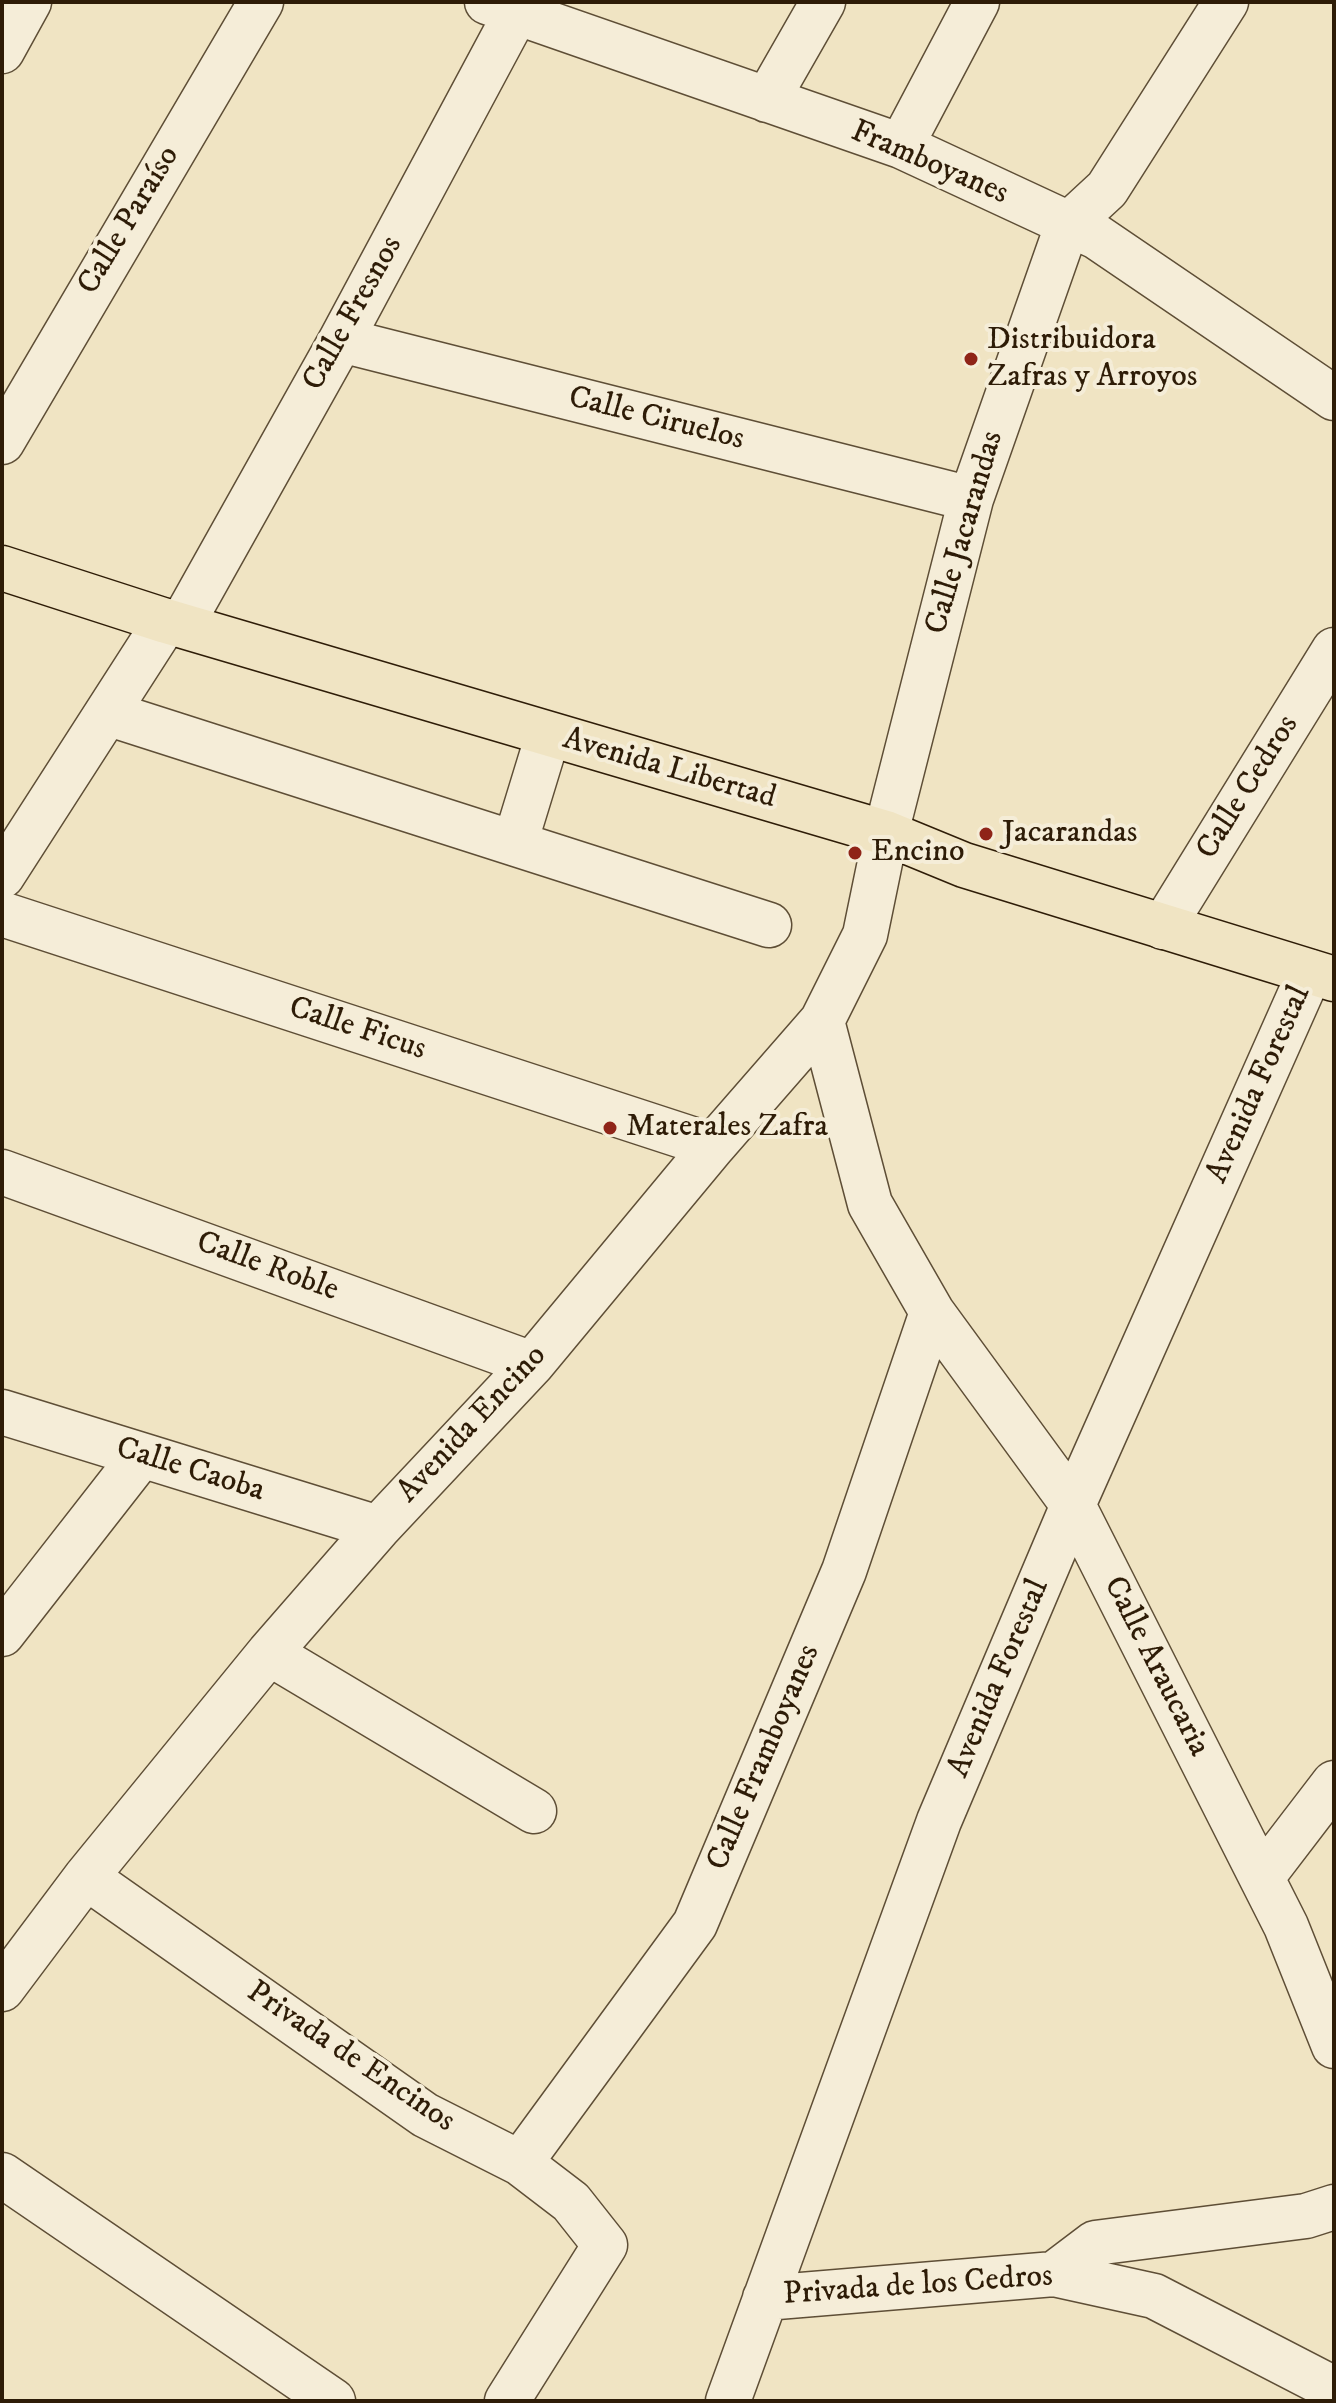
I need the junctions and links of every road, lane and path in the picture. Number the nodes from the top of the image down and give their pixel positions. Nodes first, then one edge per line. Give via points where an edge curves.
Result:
1 (29, 2) edge
2 (261, 2) edge
3 (823, 2) edge
4 (977, 2) edge
5 (1226, 2) edge
6 (509, 6) edge
7 (2, 51) edge
8 (767, 100) junction
9 (901, 146) junction
10 (1067, 226) junction
11 (341, 340) junction
12 (1334, 398) edge
13 (2, 442) edge
14 (971, 499) junction
15 (2, 568) edge
16 (174, 623) junction
17 (1334, 650) edge
18 (107, 713) junction
19 (548, 735) junction
20 (886, 833) junction
21 (515, 843) junction
22 (2, 876) edge
23 (2, 914) edge
24 (769, 925) dead end
25 (1163, 927) junction
26 (1322, 976) edge
27 (822, 1021) junction
28 (713, 1146) junction
29 (2, 1172) edge
30 (932, 1312) junction
31 (532, 1364) junction
32 (2, 1412) edge
33 (141, 1456) junction
34 (1073, 1505) junction
35 (378, 1528) junction
36 (2, 1634) edge
37 (269, 1653) junction
38 (1334, 1783) edge
39 (534, 1811) dead end
40 (86, 1877) junction
41 (1262, 1877) junction
42 (2, 1989) edge
43 (1334, 2046) edge
44 (520, 2163) junction
45 (2, 2175) edge
46 (1334, 2207) edge
47 (1054, 2274) junction
48 (765, 2298) junction
49 (1334, 2389) edge
50 (333, 2401) edge
51 (507, 2401) edge
52 (728, 2401) edge

1 - 7 street
2 - 13 street, Calle Paraíso
3 - 8 street
4 - 9 street
5 - 10 street, Calle Jacarandas via 1107,189
6 - 8 street, Framboyanes
6 - 11 street, Calle Fresnos
8 - 9 street, Framboyanes
9 - 10 street, Framboyanes
10 - 12 street, Framboyanes via 1097,237
10 - 14 street, Calle Jacarandas
11 - 14 street, Calle Ciruelos
11 - 16 street, Calle Fresnos
14 - 20 street, Calle Jacarandas
15 - 16 main road, Avenida Libertad
16 - 18 street, Calle Fresnos
16 - 19 main road, Avenida Libertad
17 - 25 street, Calle Cedros
18 - 21 street
18 - 22 street, Calle Fresnos
19 - 20 main road, Avenida Libertad
19 - 21 street
20 - 25 main road, Avenida Libertad via 964,865
20 - 27 street, Avenida Encino via 865,935
21 - 24 street
23 - 28 street, Calle Ficus
25 - 26 main road, Avenida Libertad
26 - 34 street, Avenida Forestal
27 - 28 street, Avenida Encino
27 - 30 street, Calle Araucaria via 870,1204
28 - 31 street, Avenida Encino
29 - 31 street, Calle Roble
30 - 34 street, Calle Araucaria
30 - 44 street, Calle Framboyanes via 844,1571 695,1924
31 - 35 street, Avenida Encino
32 - 33 street, Calle Caoba
33 - 35 street, Calle Caoba
33 - 36 street
34 - 41 street, Calle Araucaria
34 - 48 street, Avenida Forestal via 939,1821
35 - 37 street, Avenida Encino
37 - 39 street
37 - 40 street, Avenida Encino
38 - 41 street
40 - 42 street, Avenida Encino
40 - 44 street, Privada de Encinos via 425,2115
41 - 43 street, Calle Araucaria
44 - 51 street, Privada de Encinos via 571,2202 605,2245
45 - 50 street
46 - 47 street via 1306,2216 1095,2243
47 - 48 street, Privada de los Cedros
47 - 49 street, Privada de los Cedros via 1154,2296
48 - 52 street, Avenida Forestal

